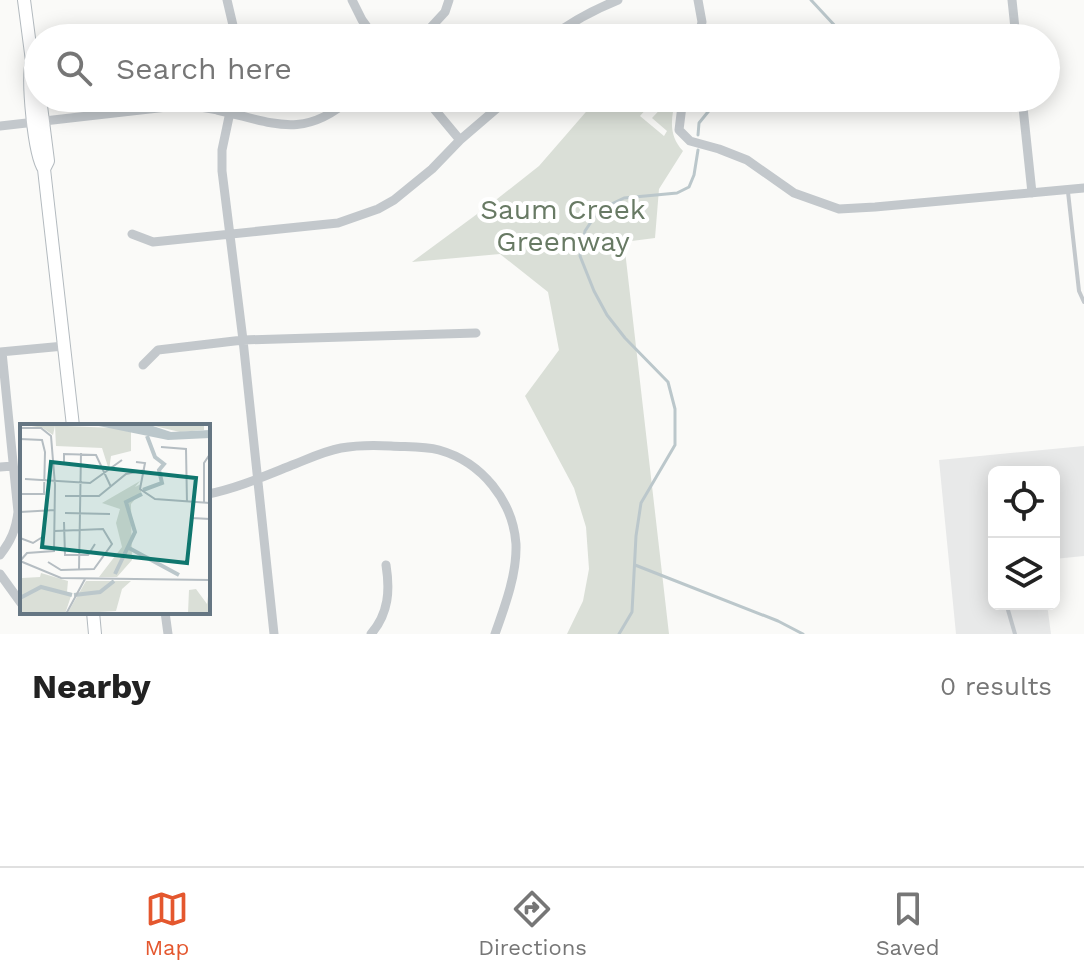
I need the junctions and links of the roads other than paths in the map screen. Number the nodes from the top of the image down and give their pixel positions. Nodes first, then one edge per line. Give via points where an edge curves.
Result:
1 (24, 0) edge
2 (227, 0) edge
3 (352, 0) edge
4 (449, 0) edge
5 (618, 0) edge
6 (698, 0) edge
7 (1012, 0) edge
8 (27, 24) edge
9 (233, 24) edge
10 (365, 24) edge
11 (434, 24) edge
12 (569, 24) edge
13 (702, 24) edge
14 (1015, 24) edge
15 (37, 112) edge
16 (39, 112) edge
17 (132, 112) edge
18 (225, 112) edge
19 (334, 112) edge
20 (437, 112) edge
21 (493, 112) edge
22 (681, 112) edge
23 (1023, 112) edge
24 (230, 113) junction
25 (39, 122) junction
26 (0, 126) edge
27 (460, 140) junction
28 (1084, 188) edge
29 (1068, 190) junction
30 (1032, 193) junction
31 (132, 234) dead end
32 (229, 234) junction
33 (1084, 302) edge
34 (476, 333) dead end
35 (243, 340) junction
36 (64, 346) junction
37 (1, 352) edge
38 (143, 365) dead end
39 (73, 424) edge
40 (13, 466) junction
41 (0, 467) edge
42 (258, 478) junction
43 (210, 493) edge
44 (0, 555) edge
45 (386, 565) dead end
46 (0, 574) edge
47 (20, 602) edge
48 (1008, 610) dead end
49 (93, 614) edge
50 (165, 614) edge
51 (95, 634) edge
52 (168, 634) edge
53 (274, 634) edge
54 (371, 634) edge
55 (495, 634) edge
56 (1015, 634) edge

1 - 8 street
2 - 9 street
3 - 10 street
4 - 11 street
5 - 12 street
6 - 13 street
7 - 14 street
15 - 25 street
16 - 25 street
17 - 25 street
18 - 24 street
19 - 24 street via 291,125
20 - 27 street
21 - 27 street
22 - 30 street via 679,130 690,141 747,160 794,193 839,209
23 - 30 street
24 - 32 street via 221,159
25 - 26 street
25 - 36 street via 39,161
27 - 32 street via 420,180 378,209 338,223
28 - 29 street
29 - 30 street
29 - 33 lane
31 - 32 street via 153,242
32 - 35 street
34 - 35 street
35 - 38 street via 158,350
35 - 42 street
36 - 37 street
36 - 39 street
37 - 40 street
40 - 41 street
40 - 44 street via 16,527
42 - 43 street
42 - 53 street
42 - 55 street via 331,450 358,446 436,449 471,465 506,506 516,543
45 - 54 street via 387,603
46 - 47 street
48 - 56 lane
49 - 51 street
50 - 52 street

